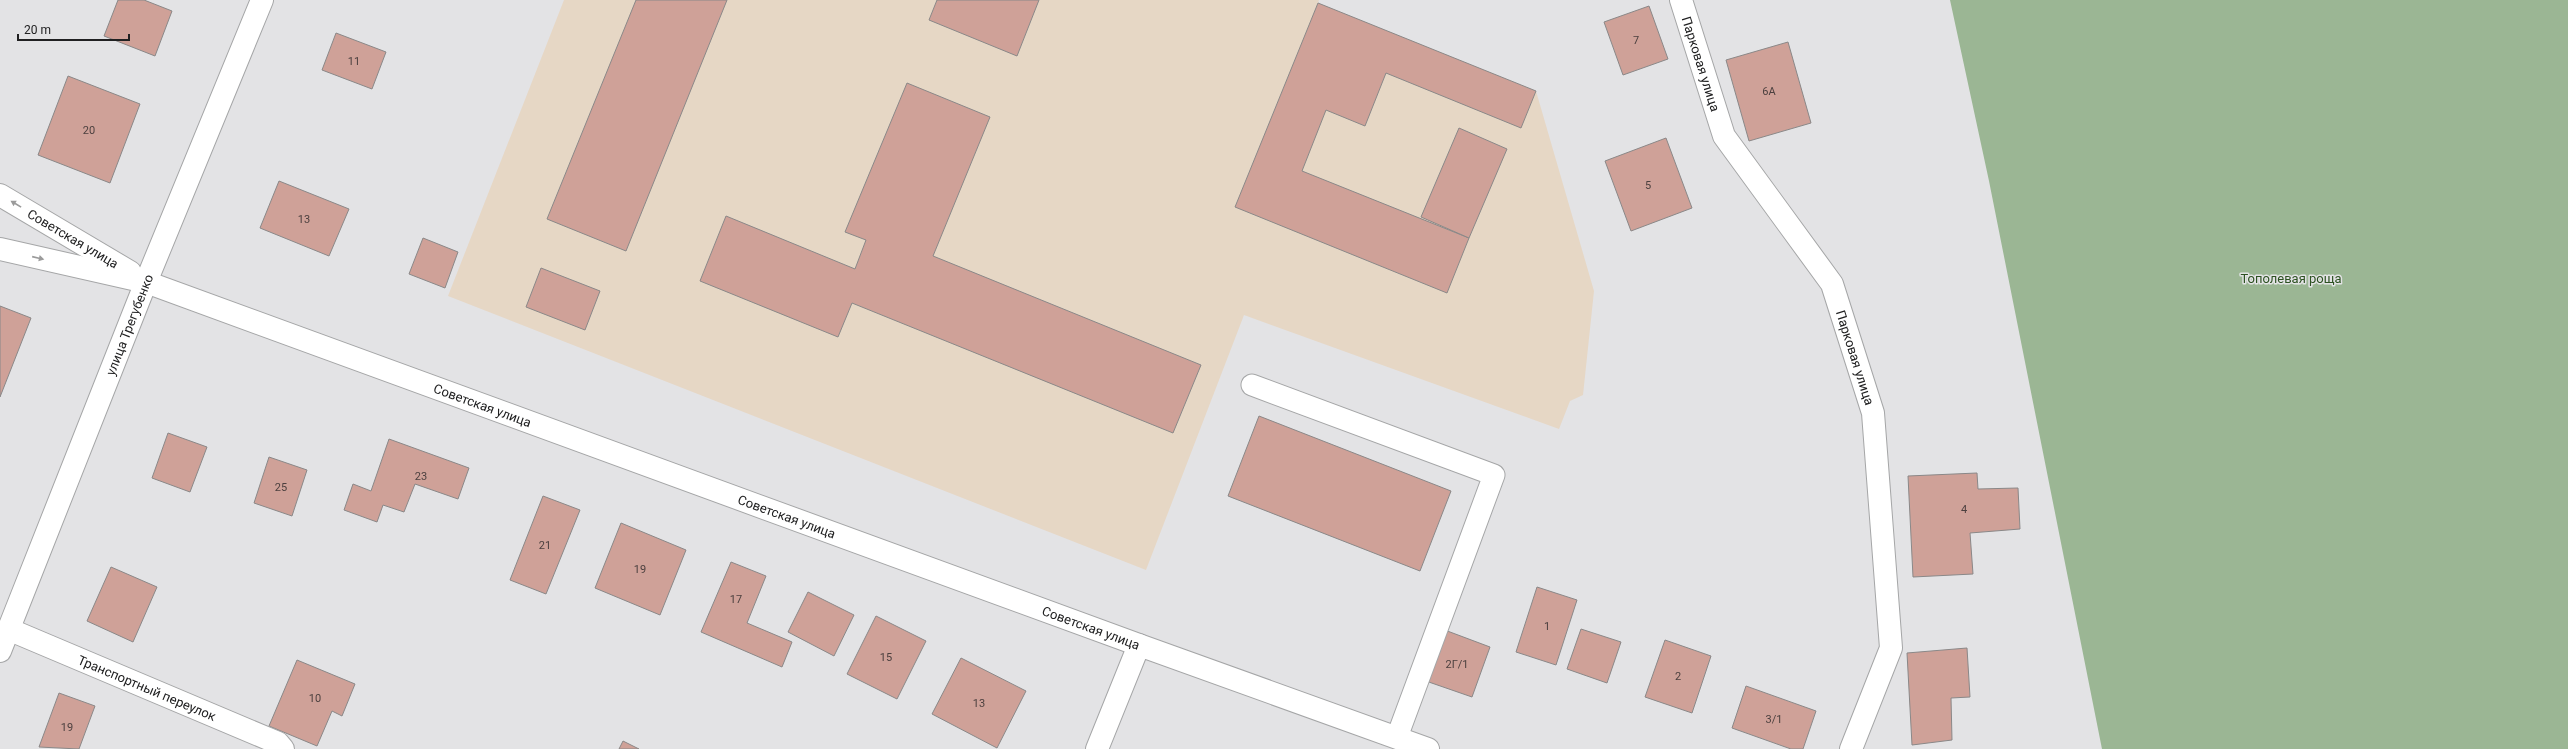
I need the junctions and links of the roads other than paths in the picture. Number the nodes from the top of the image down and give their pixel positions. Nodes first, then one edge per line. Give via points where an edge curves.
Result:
1 (262, 0) edge
2 (1681, 0) edge
3 (0, 195) edge
4 (0, 249) edge
5 (146, 282) junction
6 (1252, 385) dead end
7 (8, 629) junction
8 (1140, 645) junction
9 (0, 651) edge
10 (1397, 737) junction
11 (282, 749) edge
12 (1097, 749) edge
13 (1428, 749) edge
14 (1851, 749) edge

1 - 5 street, улица Трегубенко
2 - 14 street, Парковая улица via 1724,136 1832,284 1873,413 1891,648
5 -> 3 street, Советская улица
4 -> 5 street, Советская улица
5 - 7 street, улица Трегубенко
5 - 8 street, Советская улица
6 - 10 lane via 1494,475
7 - 9 street, улица Трегубенко
7 - 11 street, Транспортный переулок via 278,743
8 - 10 street, Советская улица
8 - 12 street
10 - 13 street, Советская улица

